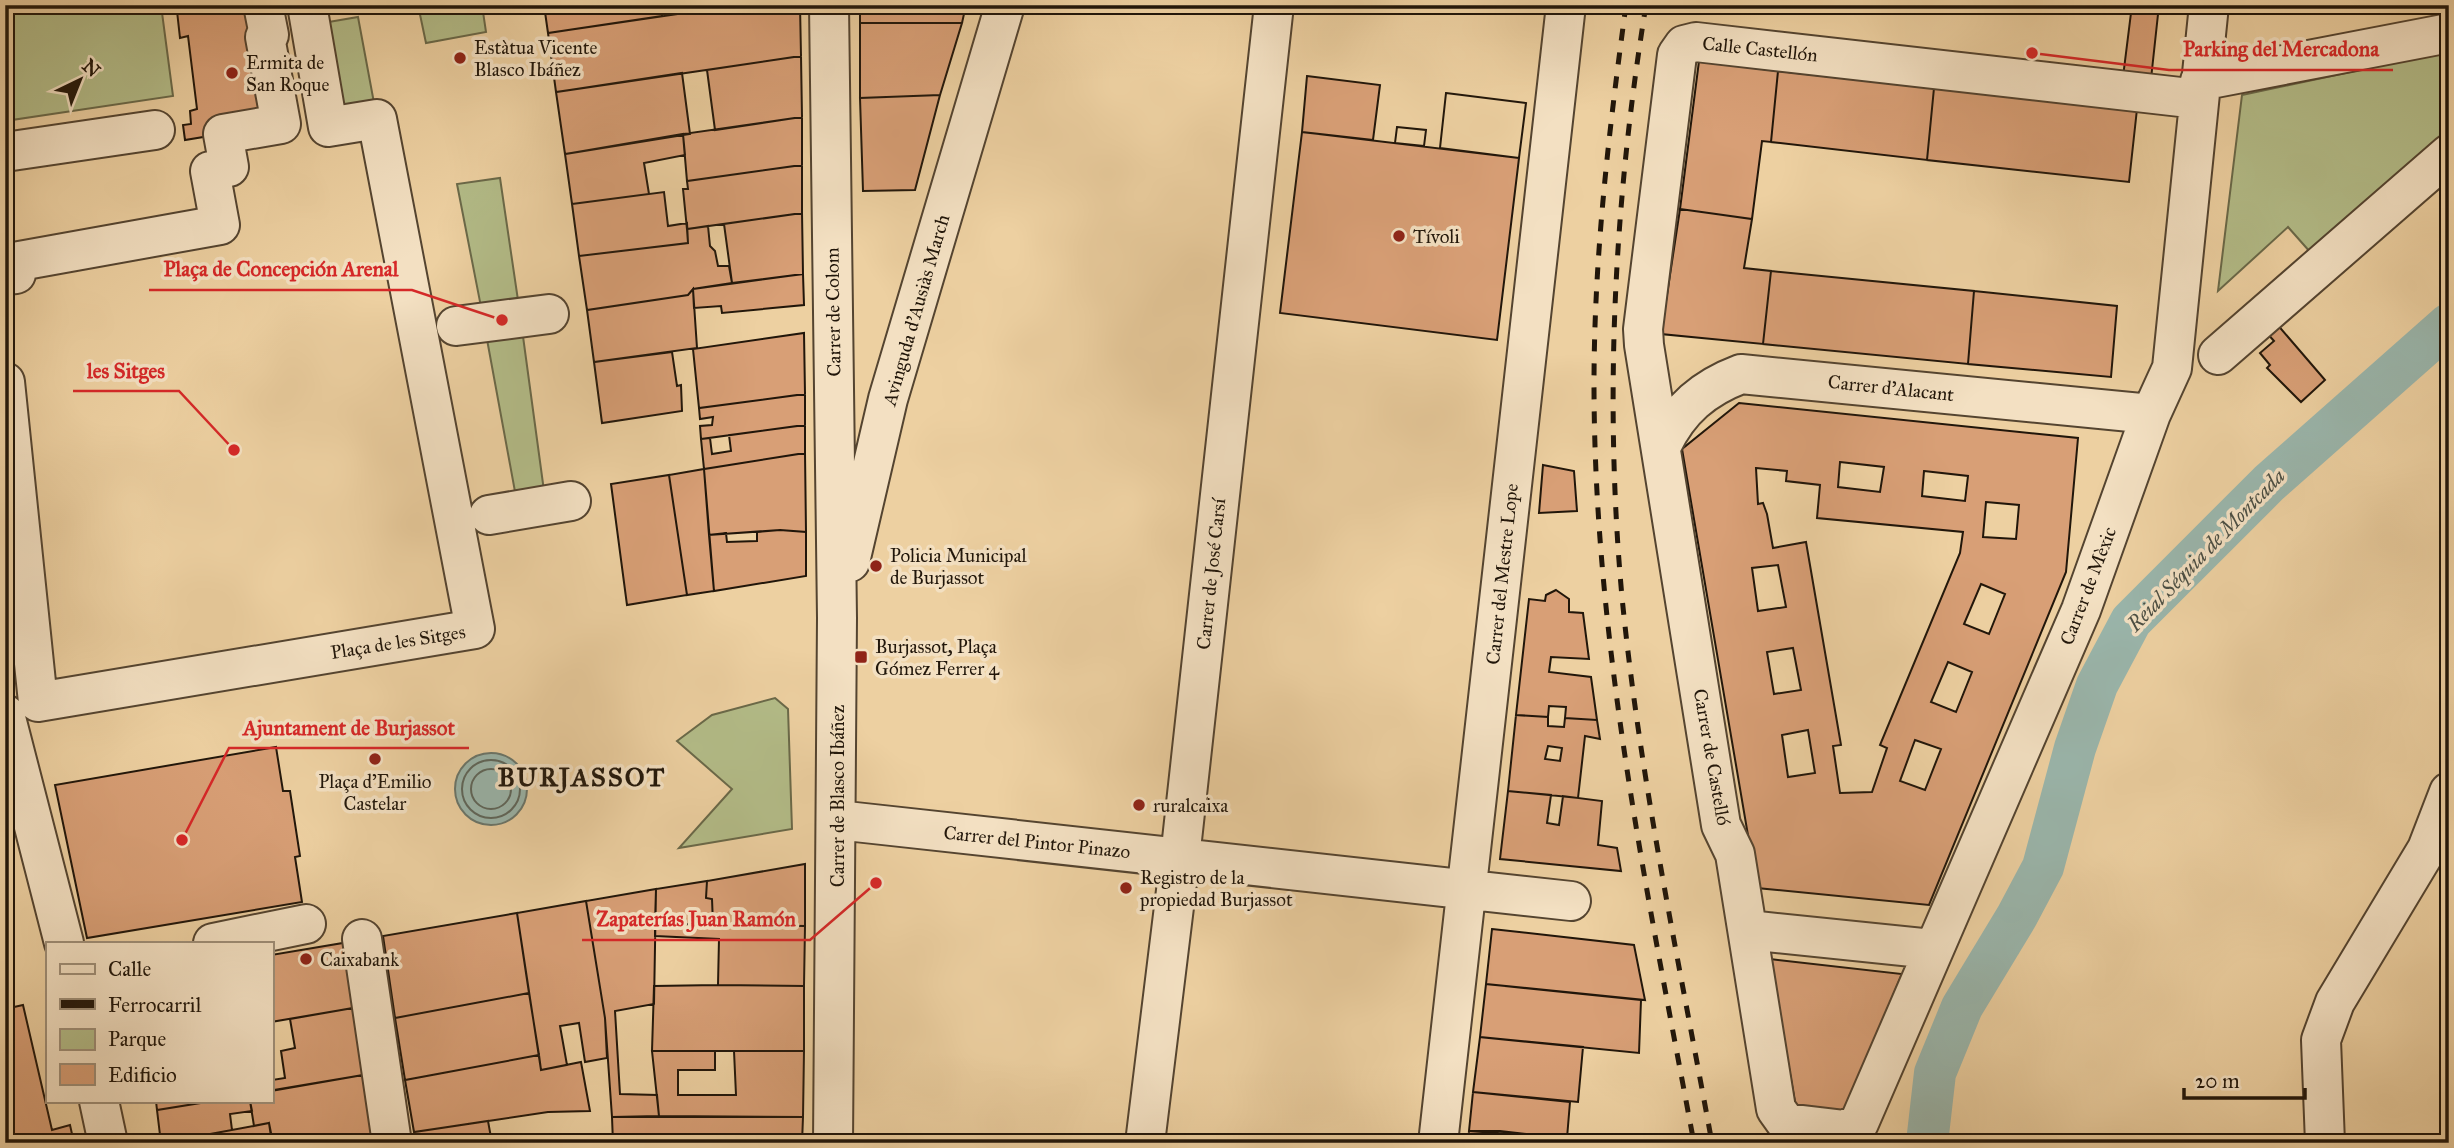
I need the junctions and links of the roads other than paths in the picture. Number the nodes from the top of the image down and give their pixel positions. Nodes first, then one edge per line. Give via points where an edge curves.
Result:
1 (263, 5) edge
2 (307, 5) edge
3 (829, 5) edge
4 (1005, 5) edge
5 (1274, 5) edge
6 (1566, 5) edge
7 (2209, 5) edge
8 (2449, 33) edge
9 (2199, 90) junction
10 (155, 130) dead end
11 (5, 152) edge
12 (2449, 154) edge
13 (5, 275) edge
14 (549, 314) dead end
15 (456, 326) dead end
16 (2218, 355) dead end
17 (5, 382) edge
18 (2151, 414) junction
19 (1662, 445) junction
20 (571, 501) dead end
21 (489, 515) dead end
22 (837, 618) junction
23 (5, 714) edge
24 (2449, 792) edge
25 (837, 820) junction
26 (1180, 858) junction
27 (1467, 890) junction
28 (1572, 901) dead end
29 (306, 924) dead end
30 (1748, 930) junction
31 (362, 939) dead end
32 (64, 942) edge
33 (218, 942) edge
34 (1932, 949) junction
35 (99, 1102) edge
36 (1845, 1130) joint
37 (108, 1143) edge
38 (392, 1143) edge
39 (833, 1143) edge
40 (1145, 1143) edge
41 (1438, 1143) edge
42 (2325, 1143) edge

1 - 13 street via 281,124 223,134 229,167 210,170 220,225 15,262 16,274
2 - 17 street, Plaça de les Sitges via 328,127 377,119 475,629 38,702
3 - 22 street, Carrer de Colom
4 - 22 street, Avinguda d'Ausiàs March via 888,399
5 - 26 street, Carrer de José Carsí
6 - 27 street, Carrer del Mestre Lope
7 - 9 street, Carrer de Mèxic
8 - 9 street
9 - 18 street, Carrer de Mèxic via 2172,368
9 - 19 street, Calle Castellón via 1696,42 1684,45 1676,55 1643,329
10 - 11 street
12 - 16 street
14 - 15 street
18 - 19 street, Carrer d'Alacant via 1741,374 1715,384 1693,401 1673,422
18 - 34 street, Carrer de Mèxic via 2081,610
19 - 30 street, Carrer de Castelló via 1721,825 1735,854
20 - 21 street
22 - 25 street, Carrer de Blasco Ibáñez
23 - 32 street
24 - 42 street via 2427,849 2335,1002 2321,1040
25 - 26 street, Carrer del Pintor Pinazo
25 - 39 street, Carrer de Blasco Ibáñez
26 - 27 street, Carrer del Pintor Pinazo
26 - 40 street, Carrer de José Carsí
27 - 28 street, Carrer del Pintor Pinazo
27 - 41 street, Carrer del Mestre Lope
29 - 33 street
30 - 34 street
30 - 36 street, Carrer de Castelló via 1776,1109 1786,1123 1797,1127
31 - 38 street
34 - 36 street, Carrer de Mèxic via 1861,1118 1855,1127
35 - 37 street

